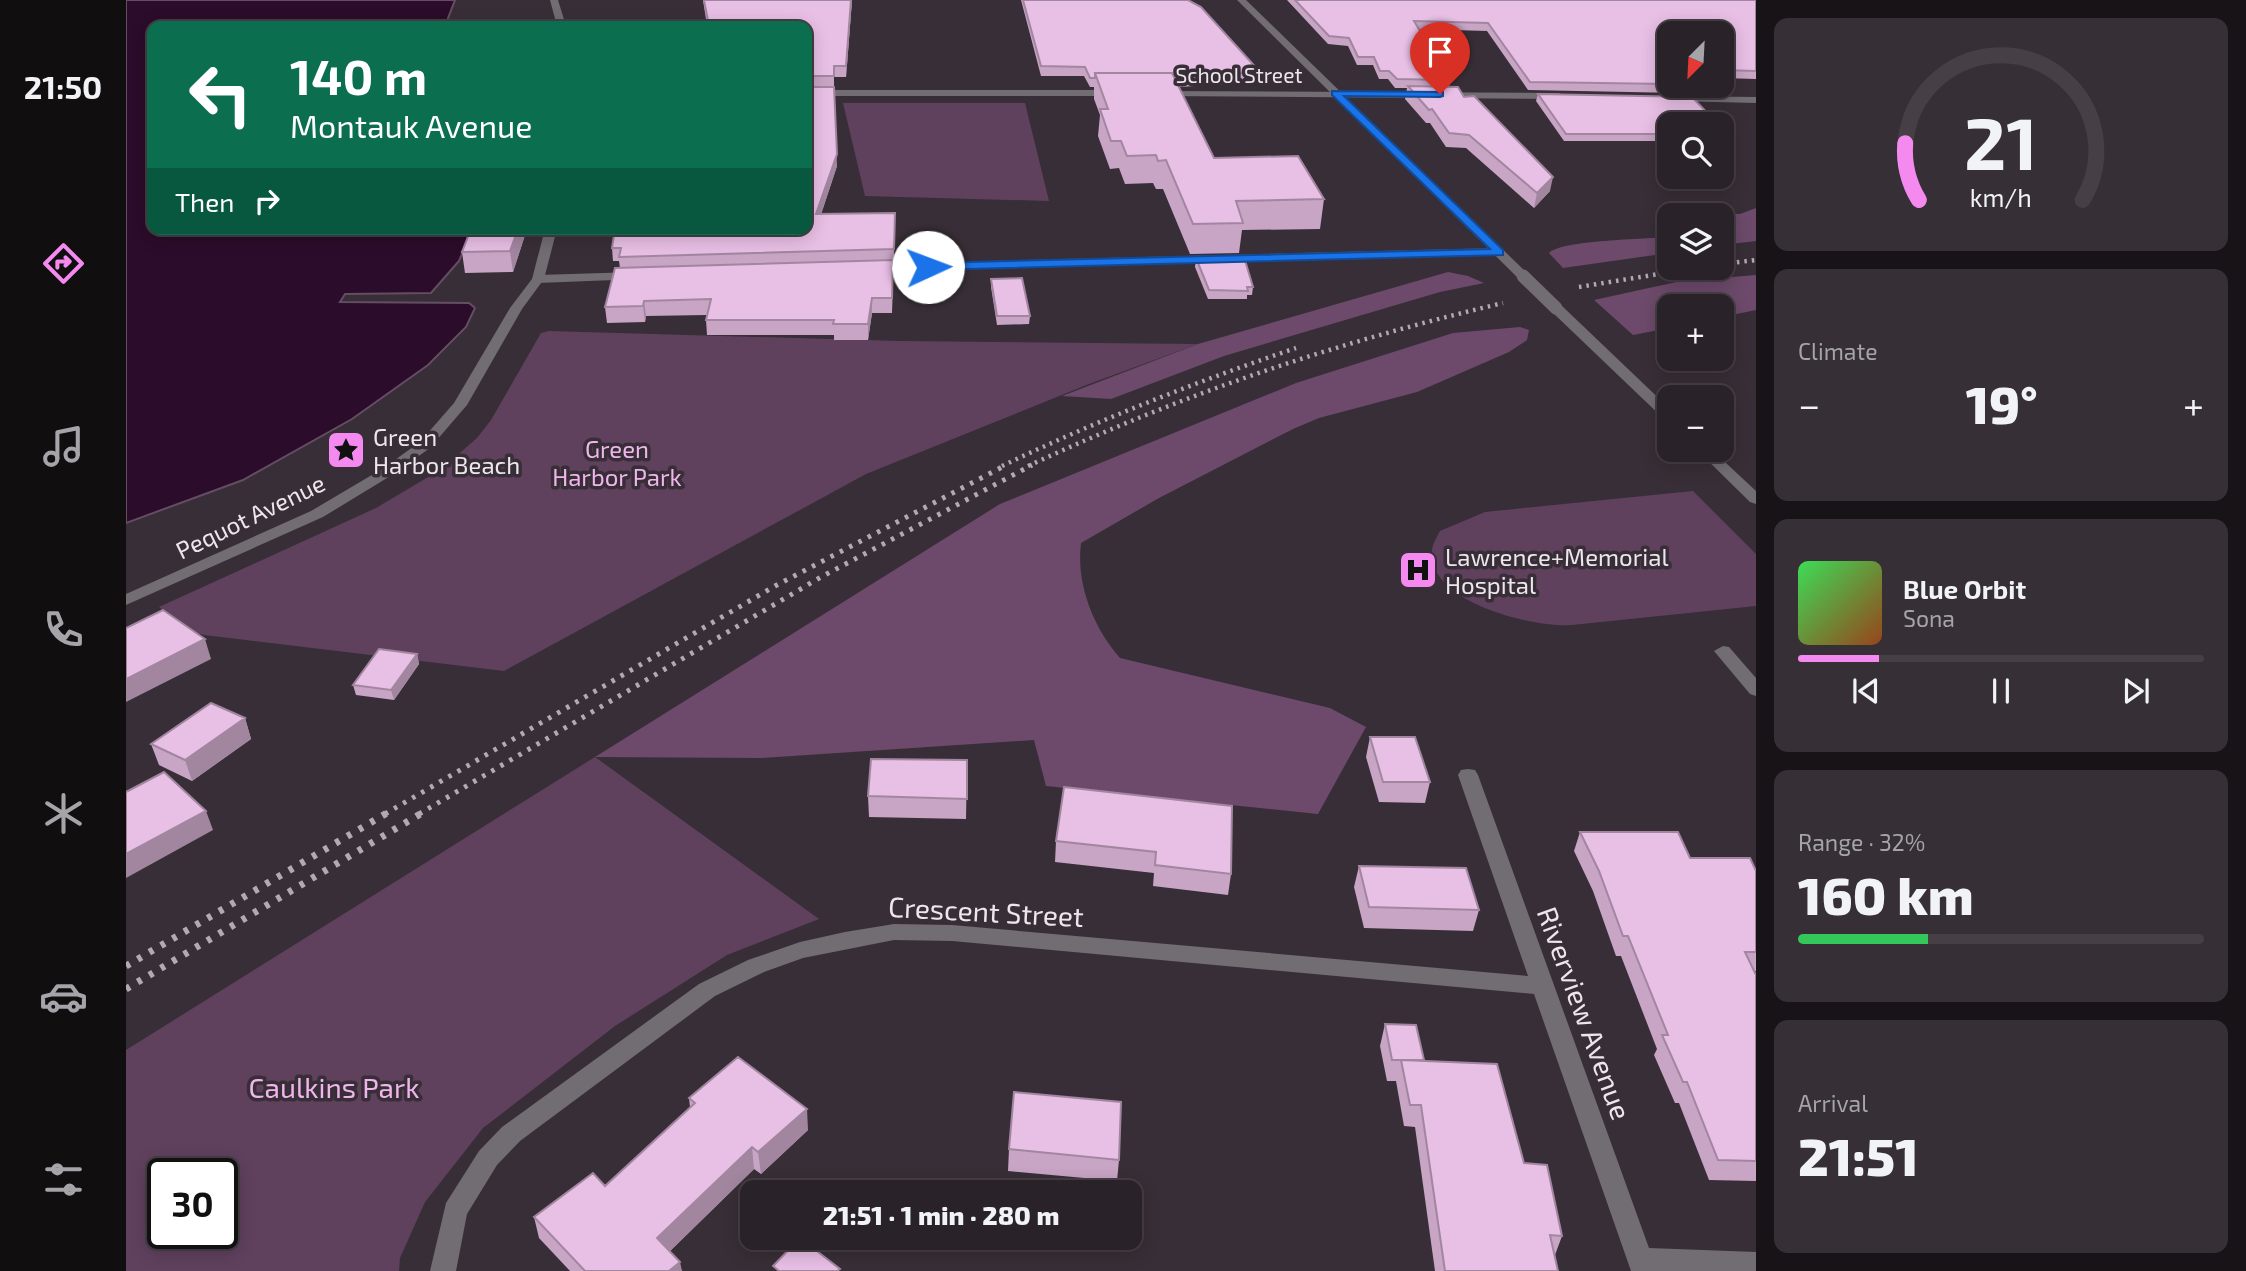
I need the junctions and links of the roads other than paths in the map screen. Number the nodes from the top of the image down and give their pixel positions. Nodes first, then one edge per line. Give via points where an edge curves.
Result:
1 (554, 0) edge
2 (1241, 0) edge
3 (560, 21) edge
4 (812, 93) edge
5 (1132, 93) edge
6 (1145, 93) edge
7 (1335, 93) junction
8 (1565, 96) edge
9 (1660, 98) edge
10 (1756, 100) edge
11 (549, 235) edge
12 (1499, 252) junction
13 (853, 269) edge
14 (648, 275) edge
15 (538, 279) junction
16 (1657, 405) edge
17 (1717, 462) edge
18 (1756, 499) edge
19 (126, 600) edge
20 (1723, 651) dead end
21 (1756, 690) edge
22 (1468, 775) dead end
23 (1545, 986) junction
24 (1756, 1264) edge
25 (1643, 1265) edge
26 (443, 1271) edge

1 - 3 street
2 - 7 street
4 - 5 street
6 - 7 street, School Street
7 - 8 street, School Street
7 - 12 street
9 - 10 street
11 - 15 street, Pequot Avenue
12 - 13 street
12 - 16 street, bridge
14 - 15 street
15 - 19 street, Pequot Avenue via 460,405 416,452 317,514
17 - 18 street
20 - 21 street
22 - 23 street, Riverview Avenue
23 - 25 street, Riverview Avenue
23 - 26 street, Crescent Street via 952,933 894,932 800,950 707,990 512,1134 488,1158 455,1210
24 - 25 street

